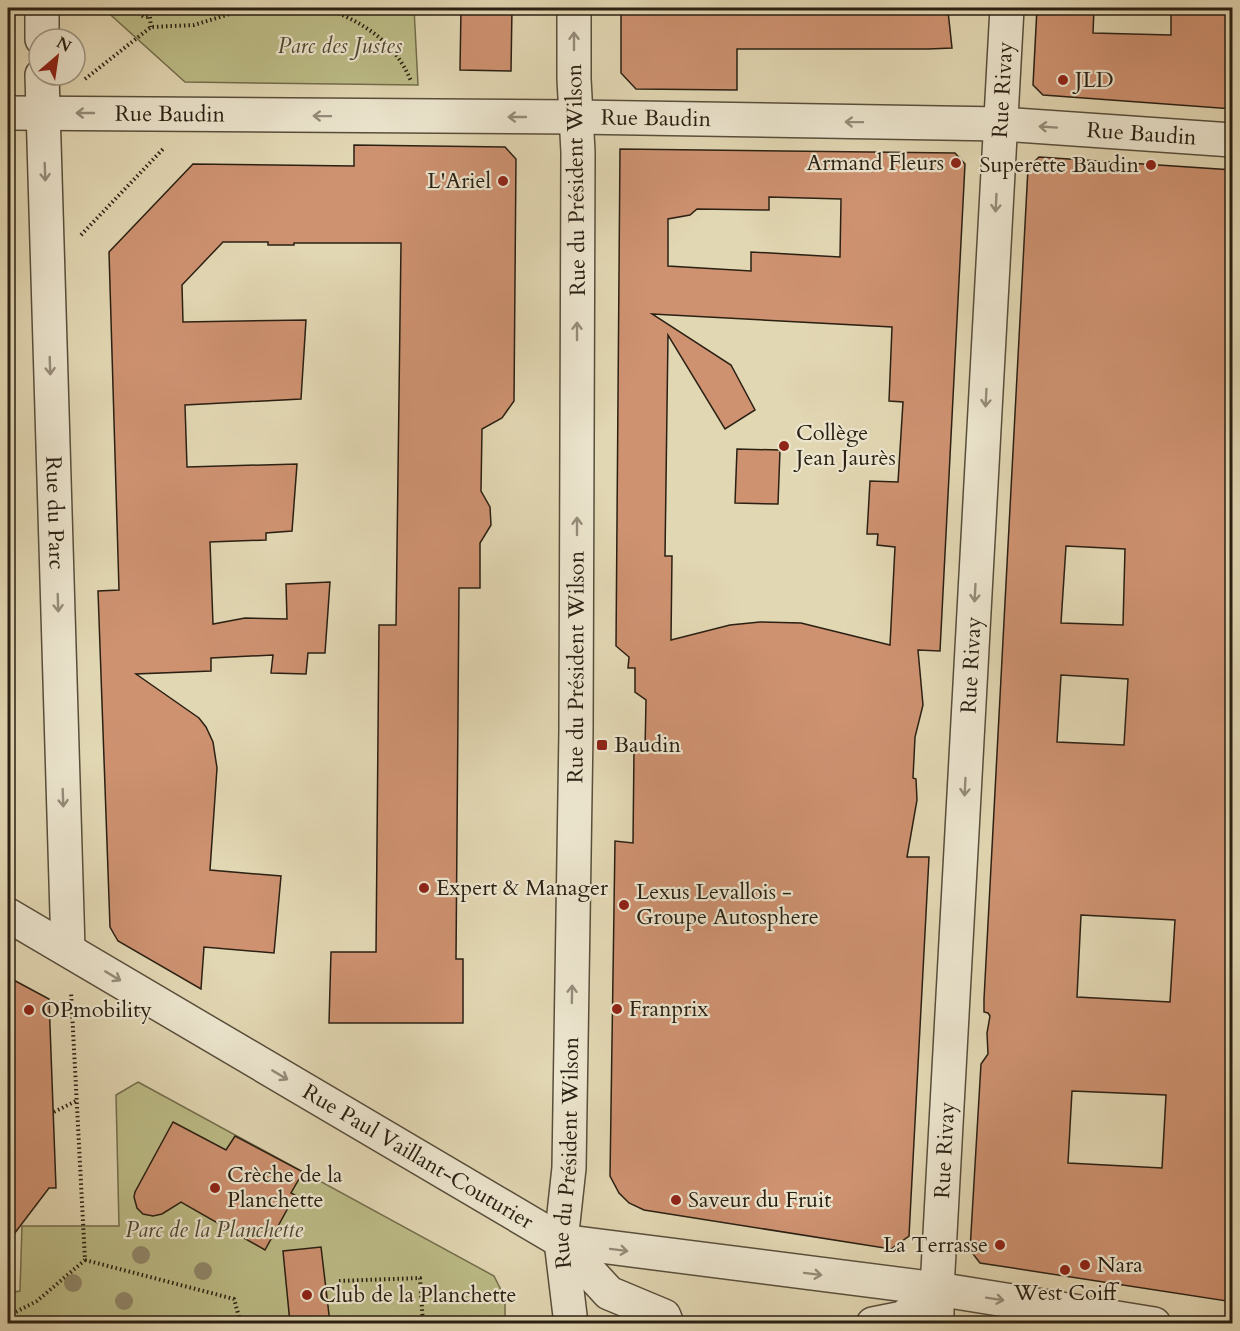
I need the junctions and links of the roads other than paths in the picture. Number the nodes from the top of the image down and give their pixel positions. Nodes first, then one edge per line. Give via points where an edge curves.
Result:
1 (42, 8) edge
2 (574, 8) edge
3 (1007, 8) edge
4 (42, 27) edge
5 (42, 87) edge
6 (8, 113) edge
7 (43, 113) junction
8 (576, 117) junction
9 (1001, 124) junction
10 (1233, 140) edge
11 (8, 915) edge
12 (68, 949) junction
13 (561, 1241) junction
14 (937, 1289) junction
15 (571, 1323) edge
16 (667, 1323) edge
17 (873, 1323) edge
18 (937, 1323) edge
19 (1154, 1323) edge

1 - 4 street
8 -> 2 street, Rue du Président Wilson
3 - 9 street, Rue Rivay
5 - 7 street, Rue du Parc
6 - 7 street, Rue Baudin
8 -> 7 street, Rue Baudin
7 -> 12 street, Rue du Parc
9 -> 8 street, Rue Baudin
13 -> 8 street, Rue du Président Wilson via 569,1168 576,742
10 -> 9 street, Rue Baudin
9 -> 14 street, Rue Rivay
11 - 12 street, Rue Paul Vaillant-Couturier
12 -> 13 street, Rue Paul Vaillant-Couturier
13 -> 14 street, Rue Paul Vaillant-Couturier
13 - 15 street, Rue du Président Wilson
13 - 16 street via 609,1293 664,1316
14 - 17 street via 903,1318
14 - 18 street, Rue Rivay
14 -> 19 street, Rue Paul Vaillant-Couturier

